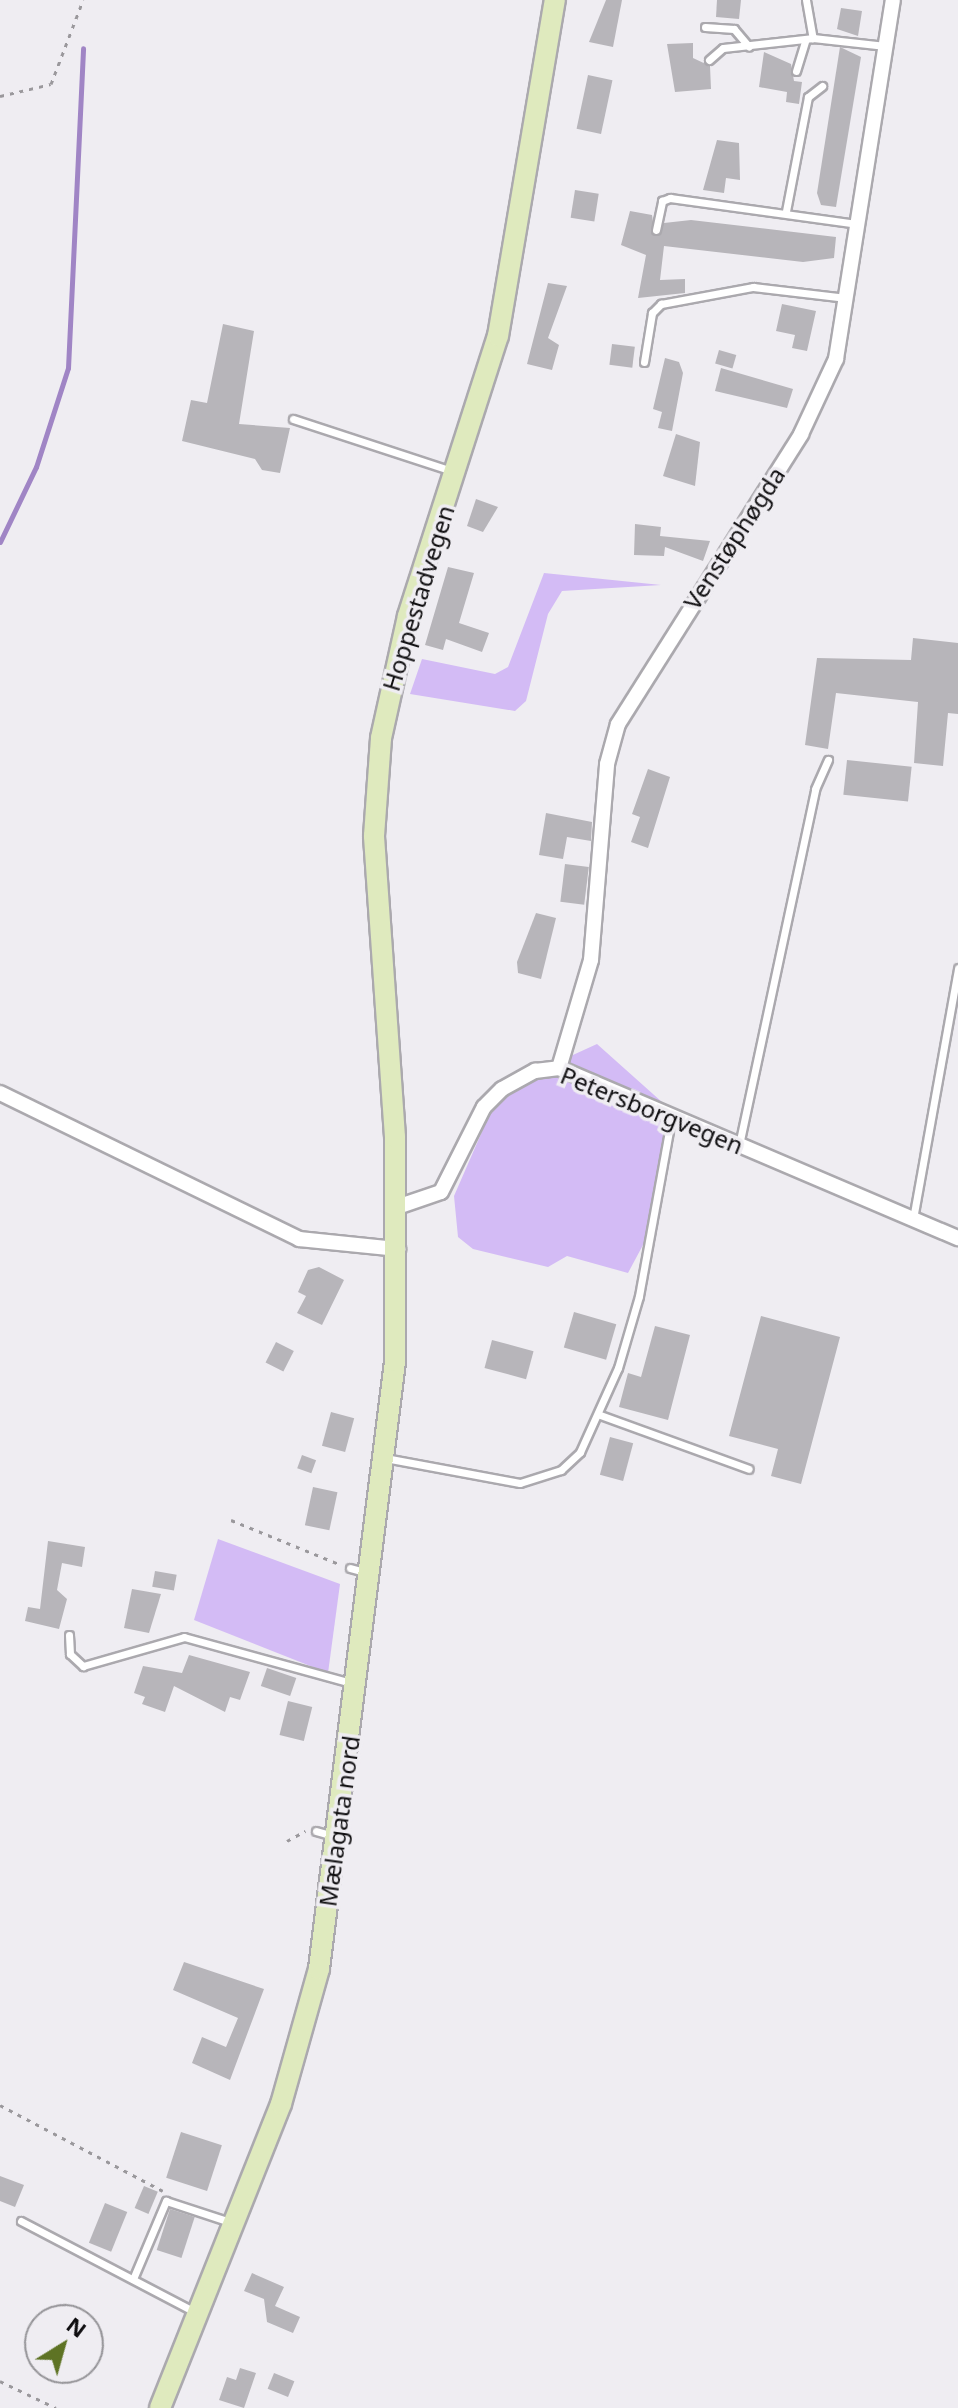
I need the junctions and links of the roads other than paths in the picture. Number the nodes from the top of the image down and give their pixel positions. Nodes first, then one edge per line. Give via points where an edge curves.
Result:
1 (555, 0) edge
2 (806, 0) edge
3 (893, 0) edge
4 (705, 27) dead end
5 (809, 40) junction
6 (886, 46) junction
7 (749, 47) junction
8 (709, 60) dead end
9 (796, 71) dead end
10 (822, 86) dead end
11 (786, 211) junction
12 (860, 224) junction
13 (656, 230) dead end
14 (848, 299) junction
15 (644, 362) dead end
16 (293, 419) dead end
17 (458, 473) junction
18 (828, 760) dead end
19 (958, 968) edge
20 (559, 1068) junction
21 (0, 1093) edge
22 (672, 1115) junction
23 (739, 1145) junction
24 (397, 1207) junction
25 (913, 1219) junction
26 (958, 1238) edge
27 (398, 1249) junction
28 (600, 1415) junction
29 (385, 1458) junction
30 (749, 1469) dead end
31 (350, 1568) road end
32 (371, 1573) junction
33 (69, 1635) dead end
34 (357, 1683) junction
35 (316, 1831) road end
36 (337, 1837) junction
37 (21, 2221) dead end
38 (233, 2223) junction
39 (133, 2279) junction
40 (197, 2313) junction
41 (160, 2408) edge

1 - 17 main road, Hoppestadvegen via 508,286
2 - 5 lane
3 - 6 street, Venstøphøgda
4 - 7 lane via 734,29
5 - 6 lane
5 - 7 lane
5 - 9 lane
6 - 12 street, Venstøphøgda
7 - 8 lane via 723,48
10 - 11 lane via 808,97
11 - 12 lane
11 - 13 lane via 665,198
12 - 14 street, Venstøphøgda
14 - 15 lane via 753,287 661,304 652,313
14 - 20 street, Venstøphøgda via 836,359 815,411 618,724 607,764 591,960
16 - 17 lane
17 - 24 main road, Hoppestadvegen via 398,650 375,793 375,898
18 - 23 lane via 815,789
19 - 25 lane
20 - 22 street, Petersborgvegen
20 - 24 street, Petersborgvegen via 535,1071 502,1089 484,1107 441,1192
21 - 27 street via 299,1239
22 - 23 street, Petersborgvegen
22 - 28 lane via 639,1296
23 - 25 street, Petersborgvegen
24 - 27 main road, Mælagata nord
25 - 26 street, Petersborgvegen
27 - 29 main road, Mælagata nord
28 - 29 lane via 561,1470 520,1483
28 - 30 lane
29 - 32 main road, Mælagata nord
31 - 32 lane
32 - 34 main road, Mælagata nord
33 - 34 lane via 70,1654 83,1666 184,1637
34 - 36 main road, Mælagata nord
35 - 36 lane
36 - 38 main road, Mælagata nord via 308,2019
37 - 39 lane
38 - 39 lane via 170,2200 154,2217
38 - 40 main road, Mælagata nord
39 - 40 lane
40 - 41 main road, Mælagata nord

